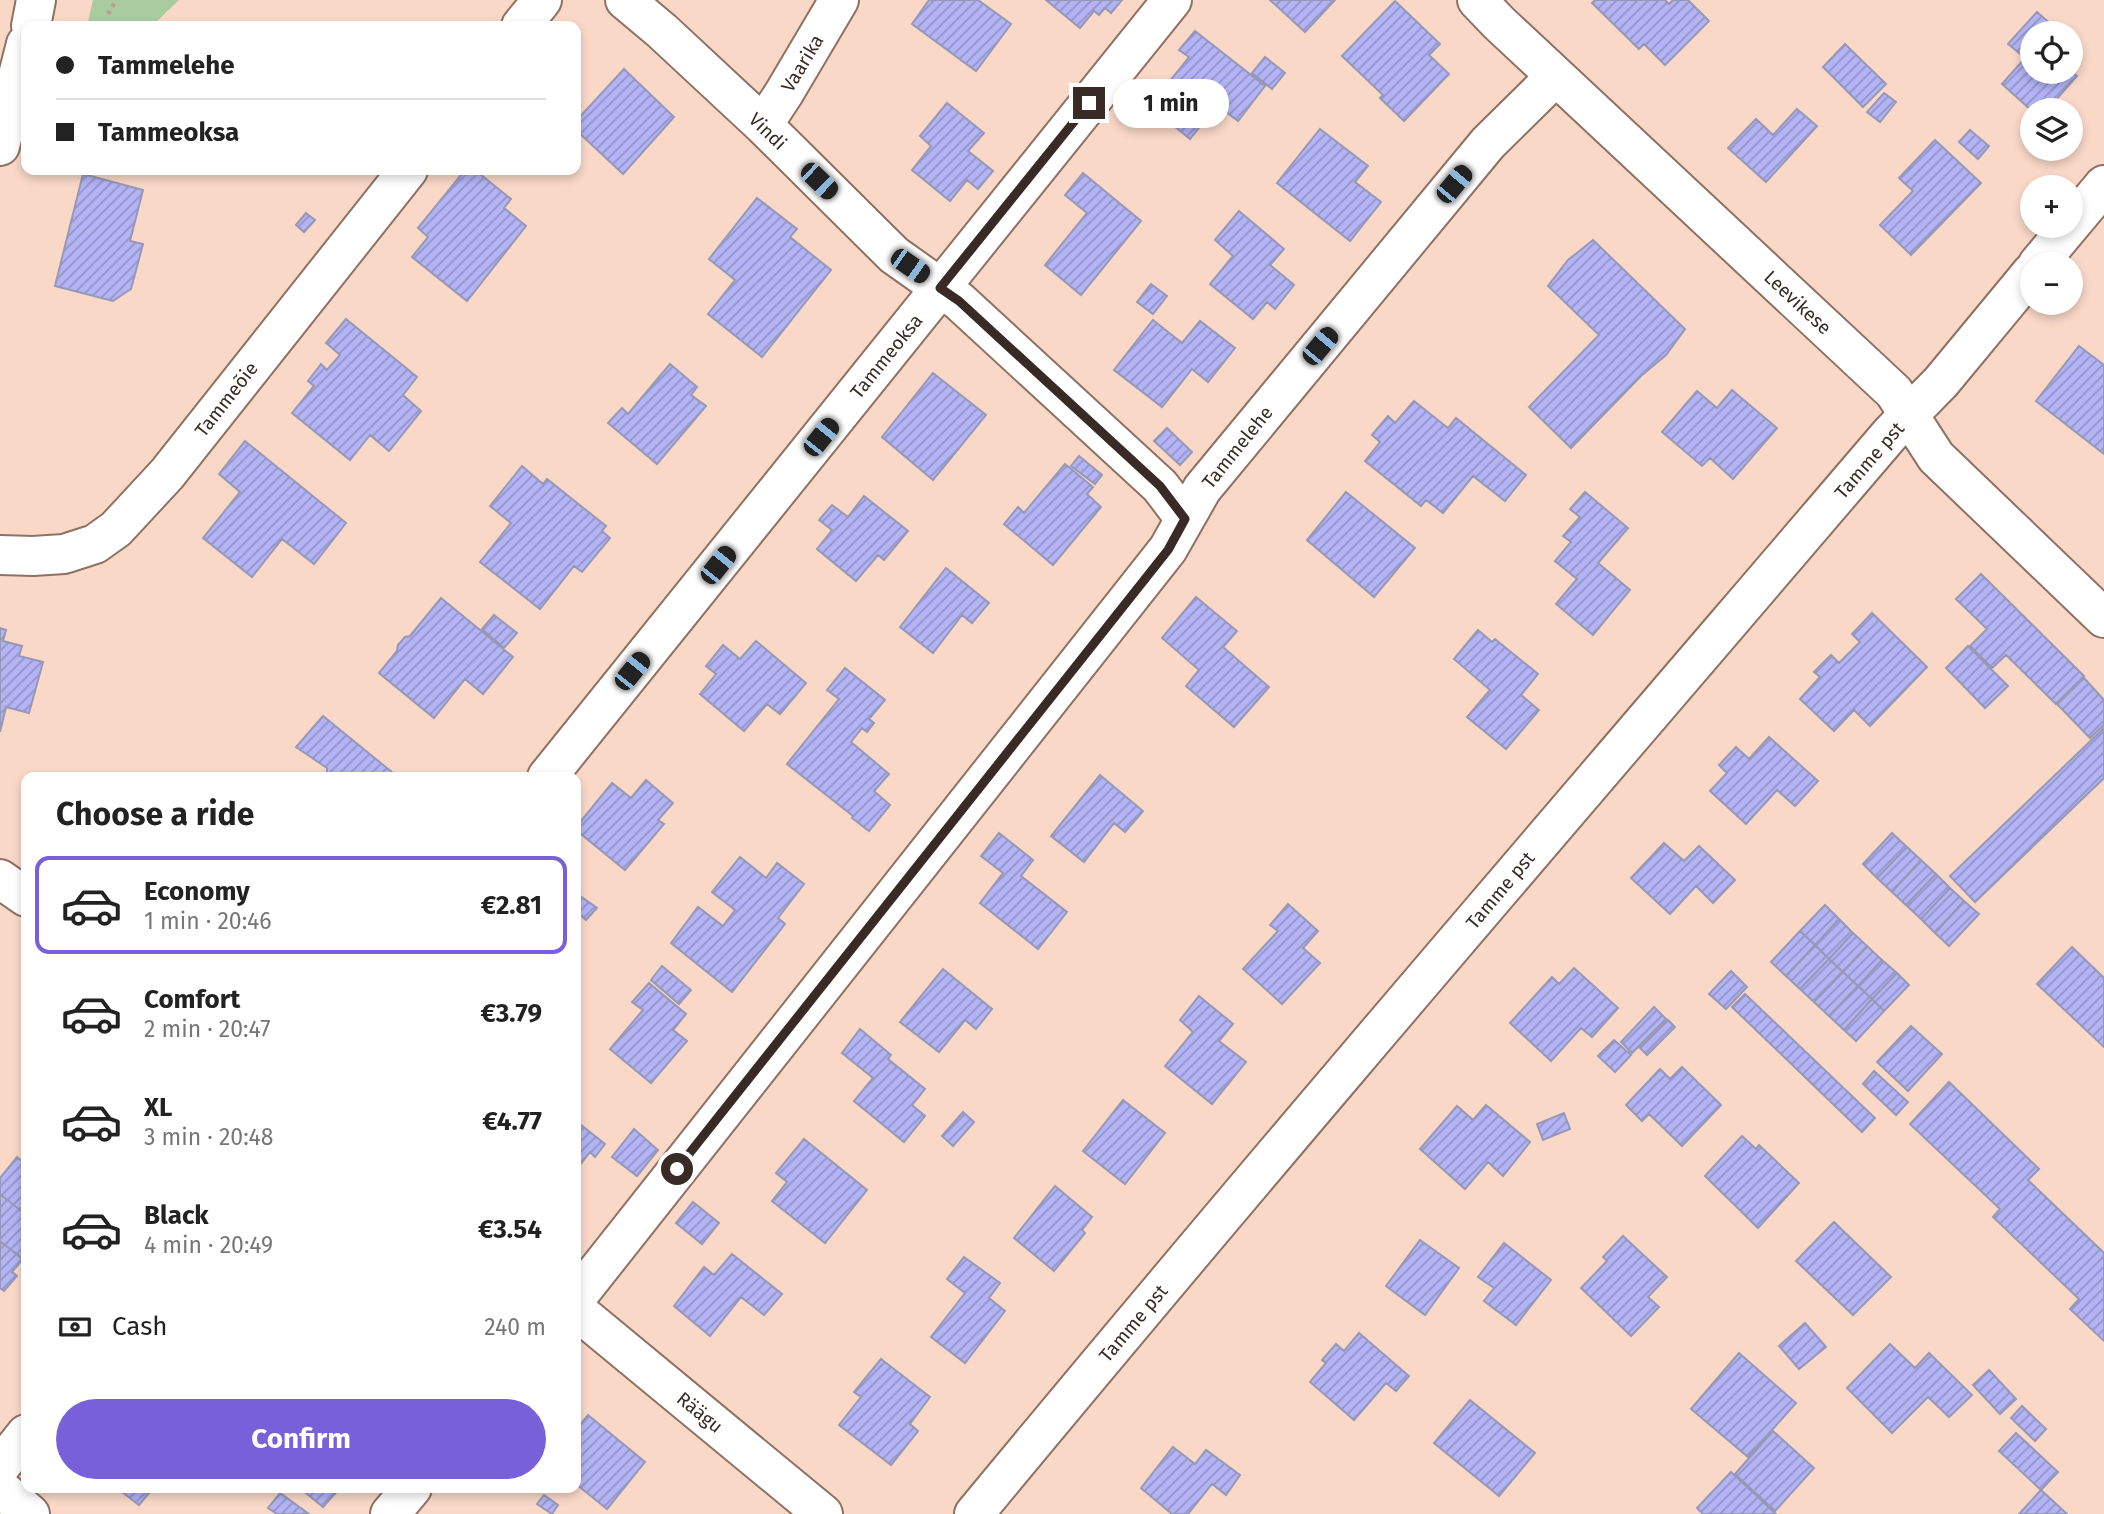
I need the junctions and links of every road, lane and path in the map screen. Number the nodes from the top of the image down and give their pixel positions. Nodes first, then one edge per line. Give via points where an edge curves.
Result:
1 (36, 0) edge
2 (116, 0) edge
3 (542, 0) edge
4 (625, 0) edge
5 (839, 0) edge
6 (1172, 0) edge
7 (1477, 0) edge
8 (108, 15) dead end
9 (32, 21) edge
10 (525, 21) edge
11 (21, 64) edge
12 (1556, 76) junction
13 (762, 125) junction
14 (0, 146) edge
15 (404, 175) edge
16 (2104, 185) edge
17 (2048, 252) edge
18 (2020, 287) edge
19 (940, 288) junction
20 (1909, 415) junction
21 (1185, 519) junction
22 (0, 555) edge
23 (2104, 618) edge
24 (551, 772) edge
25 (0, 878) edge
26 (21, 893) edge
27 (581, 1291) edge
28 (581, 1314) edge
29 (21, 1440) edge
30 (0, 1467) edge
31 (0, 1488) edge
32 (408, 1493) edge
33 (30, 1514) edge
34 (390, 1514) edge
35 (823, 1514) edge
36 (974, 1514) edge

1 - 9 street
2 - 8 path
3 - 10 street
4 - 13 street, Vindi
5 - 13 street, Vaarika
6 - 19 street, Tammeoksa
7 - 12 street, Leevikese
11 - 14 street
12 - 20 street, Leevikese via 1894,391
12 - 21 street, Tammelehe via 1488,143 1202,489
13 - 19 street, Vindi via 894,255
15 - 22 street, Tammeõie via 167,474 116,528 95,544 64,554
16 - 17 street
18 - 20 street, Tamme pst
19 - 21 street, Vindi via 1160,486
19 - 24 street, Tammeoksa
20 - 23 street, Leevikese via 1936,457
20 - 36 street, Tamme pst via 1147,1305
21 - 27 street, Tammelehe via 1168,550
25 - 26 street
28 - 35 street, Räägu
29 - 30 street
31 - 33 street
32 - 34 street

